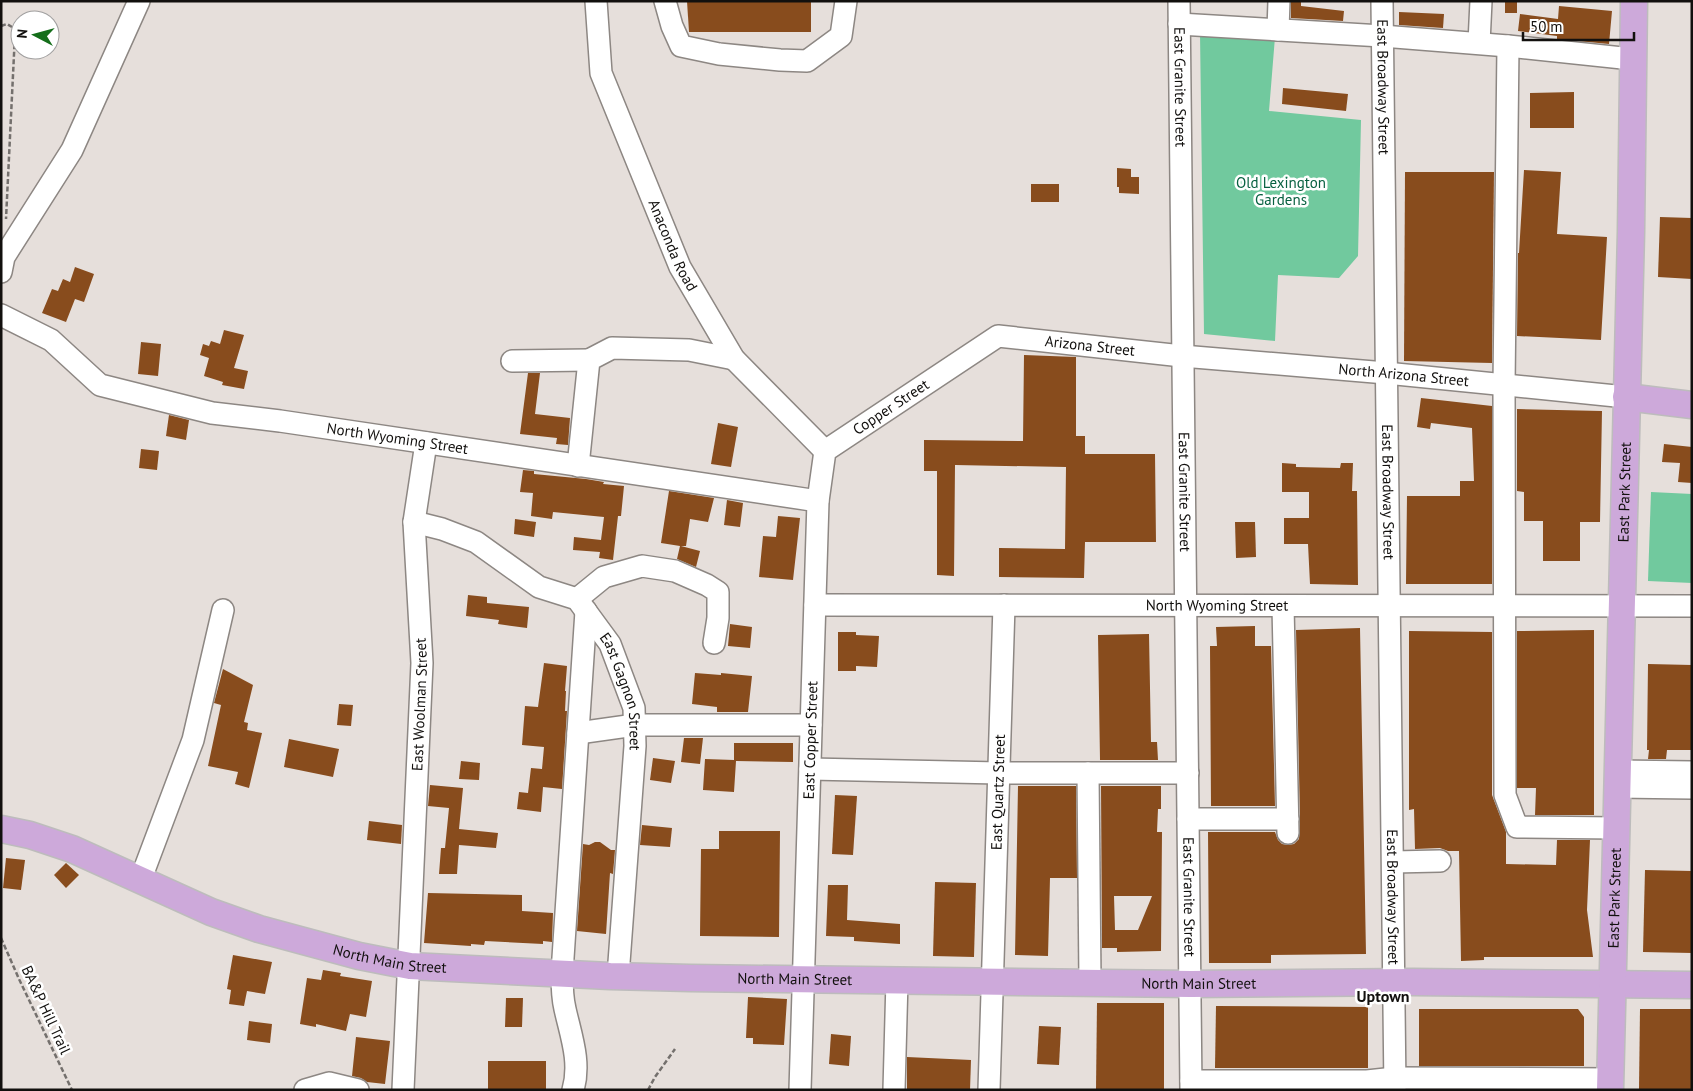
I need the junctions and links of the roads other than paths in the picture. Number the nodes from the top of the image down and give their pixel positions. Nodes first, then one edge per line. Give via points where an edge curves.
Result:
1 (138, 1) edge
2 (596, 1) edge
3 (665, 1) edge
4 (846, 1) edge
5 (1179, 1) edge
6 (1279, 1) edge
7 (1382, 1) edge
8 (1481, 1) edge
9 (1634, 1) edge
10 (1179, 24) junction
11 (1278, 30) junction
12 (1382, 36) junction
13 (1479, 44) junction
14 (1508, 46) junction
15 (1632, 59) junction
16 (1, 272) edge
17 (1, 315) edge
18 (998, 336) joint
19 (1182, 356) junction
20 (734, 359) junction
21 (589, 360) junction
22 (512, 361) dead end
23 (1386, 373) junction
24 (1504, 385) junction
25 (1626, 397) junction
26 (1692, 405) edge
27 (426, 443) junction
28 (825, 451) junction
29 (578, 466) junction
30 (818, 501) junction
31 (414, 522) junction
32 (582, 605) junction
33 (815, 605) junction
34 (1004, 605) junction
35 (1621, 605) junction
36 (1283, 606) junction
37 (1389, 606) junction
38 (1504, 606) junction
39 (1692, 606) edge
40 (1185, 607) junction
41 (223, 610) dead end
42 (714, 643) dead end
43 (635, 725) junction
44 (812, 725) junction
45 (578, 733) junction
46 (1692, 764) edge
47 (810, 769) junction
48 (1692, 772) edge
49 (999, 773) junction
50 (1188, 773) junction
51 (1088, 774) junction
52 (1617, 775) junction
53 (1692, 780) edge
54 (1692, 788) edge
55 (1188, 819) junction
56 (1616, 828) junction
57 (1, 829) edge
58 (1440, 861) dead end
59 (1393, 862) junction
60 (140, 881) junction
61 (410, 966) junction
62 (562, 973) junction
63 (618, 976) junction
64 (804, 979) junction
65 (898, 980) junction
66 (992, 981) junction
67 (1090, 982) junction
68 (1394, 982) junction
69 (1191, 984) junction
70 (1612, 984) junction
71 (1692, 985) edge
72 (1494, 1083) edge
73 (1395, 1084) edge
74 (1610, 1084) edge
75 (1191, 1086) edge
76 (305, 1090) edge
77 (358, 1090) edge
78 (403, 1090) edge
79 (573, 1090) edge
80 (800, 1090) edge
81 (894, 1090) edge
82 (989, 1090) edge

1 - 16 street via 72,150 4,257
2 - 20 street, Anaconda Road via 601,73 680,267
3 - 4 street via 681,46 719,54 807,61 841,36
5 - 10 street, East Granite Street
6 - 11 street
7 - 12 street, East Broadway Street
8 - 13 street
9 - 15 main road, East Park Street
10 - 11 street
10 - 19 street, East Granite Street
11 - 12 street
12 - 13 street
12 - 23 street, East Broadway Street
13 - 14 street
14 - 15 street
14 - 24 street
15 - 25 main road, East Park Street
17 - 27 street, North Wyoming Street via 51,340 100,386 212,413
18 - 19 street, Arizona Street
18 - 28 street, Copper Street
19 - 23 street, North Arizona Street
19 - 40 street, East Granite Street
20 - 21 street via 689,350 612,348
20 - 28 street, Anaconda Road
21 - 22 street
21 - 29 street
23 - 24 street, North Arizona Street
23 - 37 street, East Broadway Street
24 - 25 street, North Arizona Street
24 - 38 street
25 - 26 main road
25 - 35 main road, East Park Street
27 - 29 street, North Wyoming Street
27 - 31 street, East Woolman Street
28 - 30 street
29 - 30 street, North Wyoming Street
30 - 33 street, East Copper Street
31 - 32 street via 476,542 539,587
31 - 61 street, East Woolman Street via 422,663
32 - 42 street via 604,577 642,566 675,570 718,592
32 - 43 street, East Gagnon Street via 610,644 634,708
32 - 45 street
33 - 34 street, North Wyoming Street
33 - 44 street, East Copper Street
34 - 40 street, North Wyoming Street
34 - 49 street, East Quartz Street
35 - 38 street, North Wyoming Street
35 - 39 street, North Wyoming Street
35 - 52 main road, East Park Street
36 - 37 street, North Wyoming Street
36 - 40 street, North Wyoming Street
36 - 55 street via 1288,826
37 - 38 street, North Wyoming Street
37 - 59 street, East Broadway Street
38 - 56 street via 1504,795 1518,827
40 - 50 street, East Granite Street
41 - 60 street via 193,740
43 - 44 street
43 - 45 street
43 - 63 street, East Gagnon Street
44 - 47 street, East Copper Street
45 - 62 street
46 - 52 street
47 - 49 street
47 - 64 street, East Copper Street
48 - 52 street
49 - 51 street
49 - 66 street, East Quartz Street
50 - 51 street
50 - 55 street, East Granite Street
51 - 67 street
52 - 53 street
52 - 54 street
52 - 56 main road, East Park Street
55 - 69 street, East Granite Street
56 - 70 main road, East Park Street
57 - 60 main road, North Main Street via 48,840
58 - 59 street
59 - 68 street, East Broadway Street
60 - 61 main road, North Main Street via 259,929
61 - 62 main road, North Main Street
61 - 78 street, East Woolman Street
62 - 63 main road, North Main Street
62 - 79 street via 576,1063
63 - 64 main road, North Main Street
64 - 65 main road, North Main Street
64 - 80 street, East Copper Street
65 - 66 main road, North Main Street
65 - 81 street
66 - 67 main road, North Main Street
66 - 82 street, East Quartz Street
67 - 69 main road, North Main Street
68 - 69 main road, North Main Street
68 - 70 main road, North Main Street
68 - 73 street, East Broadway Street
69 - 75 street, East Granite Street
70 - 71 main road, North Main Street
70 - 74 main road, East Park Street
72 - 73 street
72 - 74 street
73 - 75 street via 1367,1081
76 - 77 street via 329,1083

